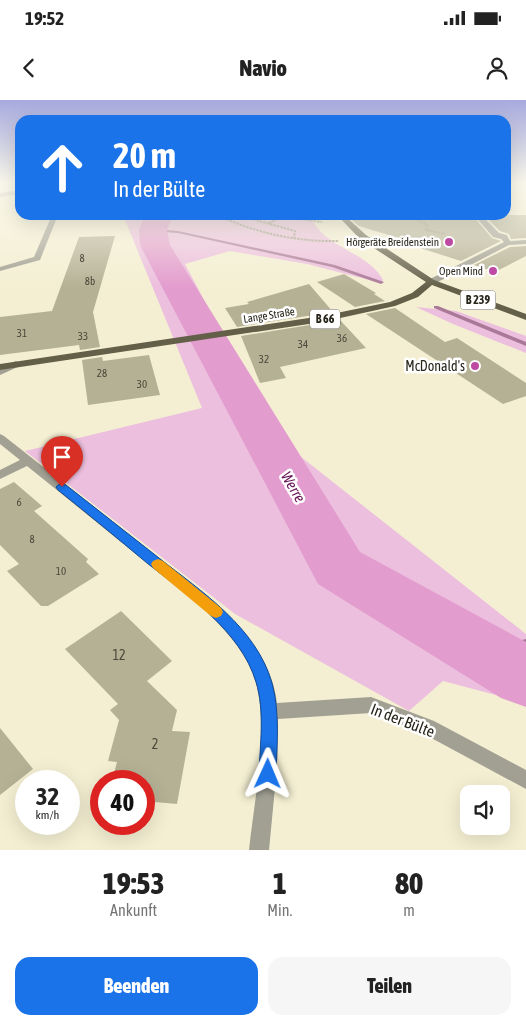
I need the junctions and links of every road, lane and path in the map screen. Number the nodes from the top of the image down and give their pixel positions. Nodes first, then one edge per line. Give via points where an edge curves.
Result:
1 (53, 220) edge
2 (228, 220) edge
3 (258, 220) edge
4 (276, 220) edge
5 (306, 220) edge
6 (345, 220) edge
7 (418, 220) edge
8 (482, 220) edge
9 (322, 222) dead end
10 (269, 223) junction
11 (445, 234) dead end
12 (294, 238) junction
13 (339, 242) dead end
14 (526, 242) edge
15 (508, 243) junction
16 (0, 269) edge
17 (431, 282) junction
18 (525, 316) edge
19 (16, 364) junction
20 (0, 367) edge
21 (0, 372) edge
22 (0, 438) edge
23 (28, 461) junction
24 (0, 475) edge
25 (269, 712) junction
26 (526, 780) edge
27 (259, 850) edge

1 - 16 street via 36,258
2 - 12 path via 238,226
3 - 10 path
4 - 10 path
5 - 9 path
6 - 17 main road via 363,238
7 - 11 path via 427,225 426,230
8 - 15 street
10 - 12 path via 295,231
12 - 13 path
14 - 15 street, Lange Straße
15 - 17 street, Lange Straße
17 - 18 main road, B 239
17 - 19 main road, Lange Straße / B 66 via 411,297 392,304 322,320
19 - 20 main road, Lange Straße / B 66
19 - 21 street
22 - 23 street
23 - 24 street
23 - 25 street via 232,626 264,682
25 - 26 street, In der Bülte via 371,705 428,727
25 - 27 street via 268,774

